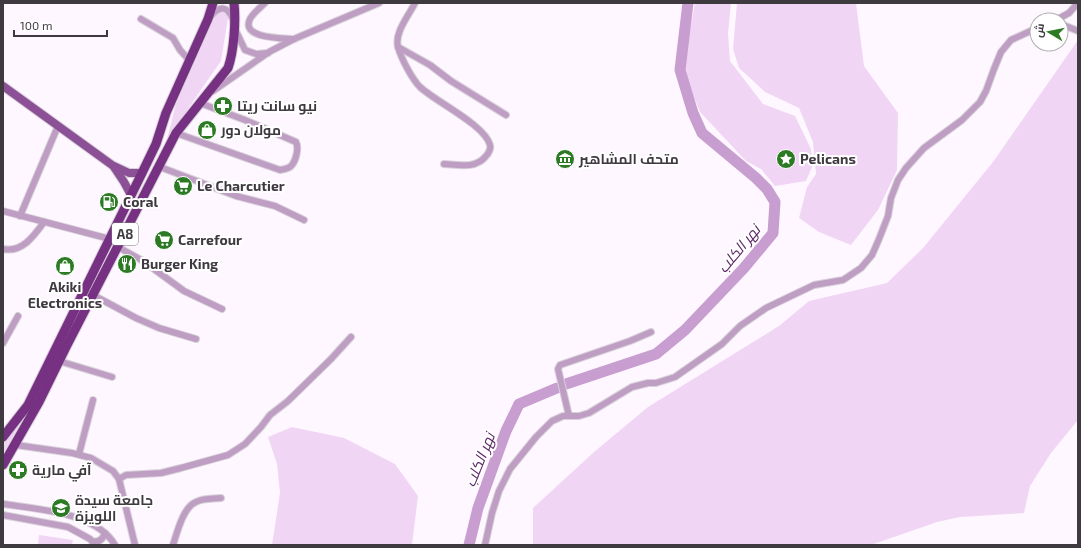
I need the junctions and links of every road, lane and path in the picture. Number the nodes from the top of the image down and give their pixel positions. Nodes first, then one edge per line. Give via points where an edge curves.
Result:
1 (213, 3) edge
2 (234, 3) edge
3 (265, 3) edge
4 (379, 3) edge
5 (415, 3) edge
6 (1078, 4) edge
7 (1069, 13) edge
8 (141, 19) dead end
9 (208, 19) junction
10 (234, 27) junction
11 (1029, 32) edge
12 (294, 40) junction
13 (398, 47) junction
14 (269, 52) junction
15 (190, 61) junction
16 (3, 86) edge
17 (202, 100) junction
18 (506, 115) dead end
19 (58, 126) junction
20 (176, 133) junction
21 (444, 164) dead end
22 (112, 165) junction
23 (160, 167) junction
24 (142, 173) junction
25 (131, 195) junction
26 (3, 211) edge
27 (20, 216) junction
28 (304, 220) dead end
29 (44, 222) junction
30 (110, 239) junction
31 (118, 247) junction
32 (3, 249) edge
33 (93, 295) junction
34 (222, 309) dead end
35 (18, 316) dead end
36 (651, 332) dead end
37 (351, 337) dead end
38 (196, 339) dead end
39 (3, 343) edge
40 (59, 360) junction
41 (112, 377) dead end
42 (93, 400) dead end
43 (569, 416) junction
44 (3, 437) edge
45 (16, 445) junction
46 (78, 454) junction
47 (3, 465) edge
48 (118, 479) junction
49 (220, 498) dead end
50 (3, 504) edge
51 (3, 515) edge
52 (105, 533) junction
53 (94, 543) edge
54 (115, 545) edge
55 (135, 545) edge
56 (172, 545) edge
57 (485, 545) edge

1 - 9 highway, A8
2 - 10 highway, A8
3 - 12 street via 249,20 250,30 258,35
4 - 12 street
5 - 13 street via 398,35
6 - 7 street
8 - 15 street via 173,38
9 - 10 street via 215,11 225,9 231,15
9 - 15 highway, A8
10 - 14 street via 245,50 256,54
10 - 17 highway, A8 via 228,68
11 - 43 street via 1011,40 1001,52 980,102 962,120 914,157 898,180 872,255 861,268 843,280 814,285 766,308 740,326 722,344 675,377 632,387 589,413
12 - 14 street
13 - 18 street
13 - 21 street via 420,86 481,131 490,144 486,157 471,166
14 - 17 street
15 - 24 highway, A8
16 - 19 main road
17 - 20 highway, A8
17 - 20 street via 296,142 298,146 292,165 280,170
19 - 22 main road
19 - 27 street
20 - 23 highway, A8
22 - 24 main road via 129,173
22 - 25 main road
23 - 28 street via 236,196 275,206
23 - 31 highway, A8
24 - 25 highway, A8
25 - 30 highway, A8
26 - 27 street
27 - 29 street
29 - 30 street
29 - 32 street via 34,236 22,245 12,250
30 - 44 highway, A8 via 28,405
31 - 33 highway, A8
31 - 34 street via 143,261 184,291
33 - 38 street via 159,328
33 - 40 highway, A8
35 - 39 street
36 - 43 street via 560,365 558,370
37 - 48 street via 288,401 270,415 245,444 228,454 181,468 161,473 126,475
40 - 41 street
40 - 45 highway, A8
42 - 46 street
43 - 57 street via 557,418 546,426 510,469 499,490
45 - 46 street
45 - 47 highway, A8
46 - 48 street via 107,467
48 - 55 street
49 - 56 street via 193,503 183,516
50 - 52 street via 77,517
51 - 53 street via 68,527
52 - 53 street via 104,537
52 - 54 street

